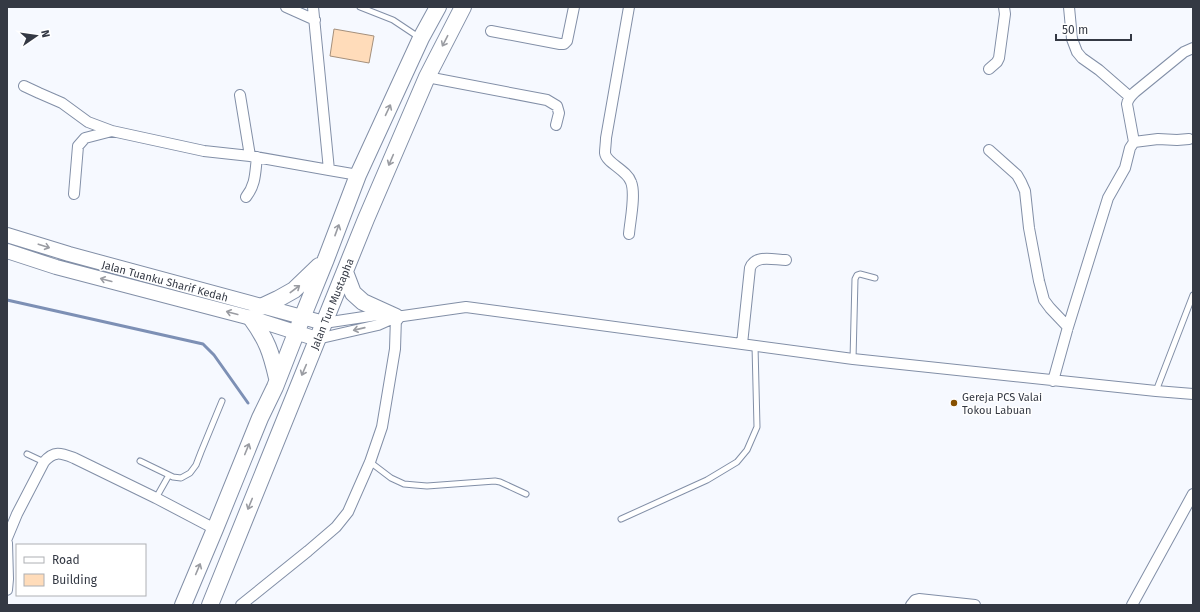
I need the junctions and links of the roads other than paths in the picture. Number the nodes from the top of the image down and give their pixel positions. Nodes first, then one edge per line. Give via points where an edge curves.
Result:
1 (286, 7) edge
2 (313, 7) edge
3 (360, 7) edge
4 (438, 7) edge
5 (463, 7) edge
6 (574, 7) edge
7 (629, 7) edge
8 (1004, 7) edge
9 (1069, 7) edge
10 (315, 20) junction
11 (491, 31) dead end
12 (421, 38) junction
13 (1193, 48) edge
14 (989, 69) dead end
15 (427, 77) junction
16 (24, 86) dead end
17 (240, 94) dead end
18 (1130, 96) junction
19 (556, 125) dead end
20 (112, 131) junction
21 (1189, 138) dead end
22 (1134, 142) junction
23 (989, 150) dead end
24 (254, 157) junction
25 (329, 170) junction
26 (358, 175) junction
27 (74, 194) dead end
28 (246, 197) dead end
29 (7, 234) edge
30 (629, 234) dead end
31 (7, 251) edge
32 (326, 259) junction
33 (786, 260) dead end
34 (345, 272) junction
35 (875, 278) dead end
36 (1193, 295) edge
37 (256, 312) junction
38 (396, 317) junction
39 (302, 318) junction
40 (324, 324) junction
41 (1068, 327) junction
42 (295, 333) junction
43 (318, 339) junction
44 (742, 344) junction
45 (755, 346) junction
46 (853, 359) junction
47 (1053, 381) junction
48 (276, 382) junction
49 (1156, 392) junction
50 (1193, 394) edge
51 (222, 401) dead end
52 (27, 454) dead end
53 (140, 461) dead end
54 (44, 462) junction
55 (370, 462) junction
56 (168, 475) junction
57 (526, 494) dead end
58 (1193, 494) edge
59 (156, 498) junction
60 (621, 519) dead end
61 (215, 529) junction
62 (7, 538) edge
63 (7, 543) edge
64 (7, 590) edge
65 (183, 605) edge
66 (210, 605) edge
67 (241, 605) edge
68 (911, 605) edge
69 (975, 605) edge
70 (1132, 605) edge

1 - 10 street
2 - 10 street
3 - 12 lane via 393,20
4 - 12 main road
5 -> 15 main road, Jalan Tun Mustapha
6 - 11 street via 567,41 564,44
7 - 30 street via 605,154 608,160 628,175 631,181 633,189
8 - 14 street via 999,58
9 - 18 street via 1072,39 1077,52
10 - 25 street
26 -> 12 main road
13 - 18 street via 1184,52
15 - 19 street via 547,100 557,106 559,113
15 -> 34 main road, Jalan Tun Mustapha
16 - 20 street via 62,103 88,122
17 - 24 street
18 - 22 street via 1127,104
20 - 24 street via 204,151
20 - 27 street via 85,138 78,146
21 - 22 street
22 - 41 street via 1125,168 1108,198
23 - 41 street via 1017,175 1021,182 1044,300
24 - 25 street
24 - 28 street via 254,181 252,190
25 - 26 street
32 -> 26 main road
29 -> 37 main road, Jalan Tuanku Sharif Kedah
37 -> 31 main road, Jalan Tuanku Sharif Kedah via 56,267
37 -> 32 main road via 294,290
32 - 39 main road
33 - 44 street via 760,259 751,264
34 - 38 main road via 353,293 363,302
34 - 40 main road, Jalan Tun Mustapha
35 - 46 lane via 856,275
36 - 49 lane
37 - 39 main road, Jalan Tuanku Sharif Kedah
37 - 42 main road, Jalan Tuanku Sharif Kedah
37 - 48 main road via 272,356
38 - 40 street via 377,315
38 -> 43 street via 378,325
38 - 44 street via 466,307
38 - 55 street via 395,349 382,427
39 - 40 main road, Jalan Tuanku Sharif Kedah
39 - 42 main road
40 - 43 main road, Jalan Tun Mustapha
41 - 47 street
42 - 43 main road, Jalan Tuanku Sharif Kedah
42 - 48 main road
43 -> 66 main road, Jalan Tun Mustapha
44 - 45 street
45 - 46 street
45 - 60 lane via 758,427 747,450 737,462 707,480
46 - 47 street
47 - 49 street
61 -> 48 main road
49 - 50 street
51 - 56 lane via 196,466 181,478
52 - 54 lane
53 - 56 lane
54 - 59 street via 56,453 64,454
54 - 62 street
55 - 57 lane via 404,484 427,486 494,480
55 - 67 street via 348,512 336,527
56 - 59 lane
58 - 70 street
59 - 61 street
65 -> 61 main road
63 - 64 street
68 - 69 street via 919,599

